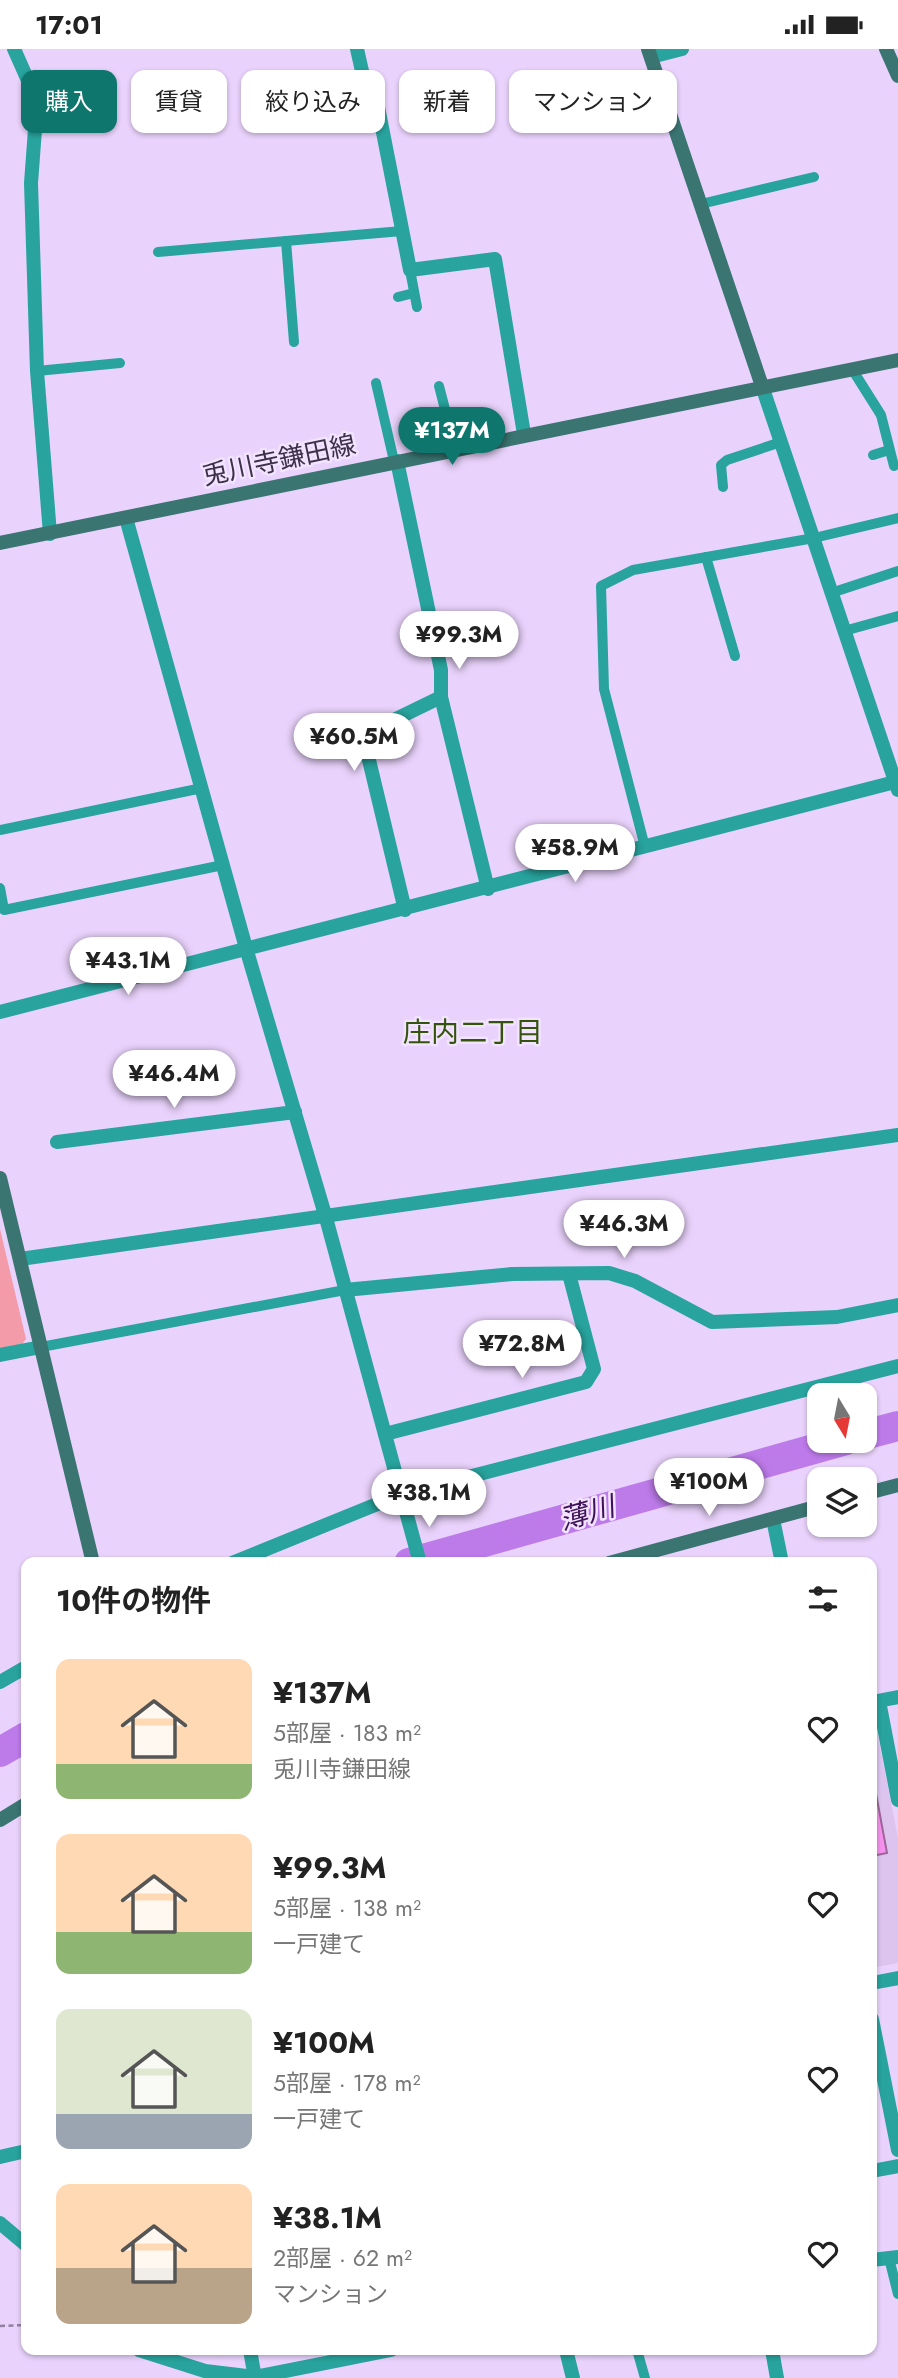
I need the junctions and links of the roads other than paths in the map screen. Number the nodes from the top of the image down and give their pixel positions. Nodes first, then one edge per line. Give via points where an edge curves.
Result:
1 (5, 49) edge
2 (14, 49) edge
3 (357, 49) edge
4 (682, 49) edge
5 (886, 49) edge
6 (0, 50) edge
7 (650, 53) edge
8 (898, 76) edge
9 (814, 177) dead end
10 (701, 204) junction
11 (402, 231) junction
12 (286, 241) junction
13 (158, 252) dead end
14 (410, 269) junction
15 (414, 293) junction
16 (398, 297) dead end
17 (417, 307) dead end
18 (294, 342) dead end
19 (898, 360) edge
20 (120, 363) dead end
21 (852, 369) junction
22 (37, 371) junction
23 (376, 383) dead end
24 (439, 386) dead end
25 (762, 386) junction
26 (524, 434) junction
27 (781, 442) junction
28 (455, 448) junction
29 (890, 450) junction
30 (873, 454) dead end
31 (395, 461) junction
32 (894, 465) dead end
33 (723, 487) dead end
34 (126, 518) junction
35 (898, 518) edge
36 (50, 534) junction
37 (814, 538) junction
38 (0, 543) edge
39 (706, 557) junction
40 (898, 571) edge
41 (831, 593) junction
42 (898, 616) edge
43 (844, 631) junction
44 (735, 656) dead end
45 (441, 697) junction
46 (896, 781) edge
47 (202, 788) junction
48 (0, 830) edge
49 (645, 847) junction
50 (223, 865) junction
51 (0, 888) edge
52 (488, 889) junction
53 (405, 910) junction
54 (246, 949) junction
55 (0, 1012) edge
56 (295, 1112) junction
57 (898, 1135) edge
58 (57, 1142) dead end
59 (0, 1178) edge
60 (4, 1212) edge
61 (326, 1218) junction
62 (20, 1259) junction
63 (569, 1274) junction
64 (345, 1290) junction
65 (898, 1305) edge
66 (41, 1347) junction
67 (0, 1355) edge
68 (898, 1366) edge
69 (386, 1434) junction
70 (898, 1485) edge
71 (877, 1491) edge
72 (403, 1500) junction
73 (807, 1509) edge
74 (773, 1518) junction
75 (92, 1557) edge
76 (248, 1557) edge
77 (418, 1557) edge
78 (630, 1557) edge
79 (781, 1557) edge
80 (21, 1670) edge
81 (0, 1682) edge
82 (898, 1697) edge
83 (877, 1701) edge
84 (877, 1710) edge
85 (898, 1800) edge
86 (21, 1807) edge
87 (0, 1820) edge
88 (898, 1978) edge
89 (877, 1982) edge
90 (877, 2044) edge
91 (898, 2150) edge
92 (21, 2152) edge
93 (0, 2157) edge
94 (898, 2166) edge
95 (877, 2170) edge
96 (0, 2223) edge
97 (21, 2241) edge
98 (894, 2257) edge
99 (898, 2294) edge
100 (155, 2355) edge
101 (251, 2355) edge
102 (367, 2355) edge
103 (567, 2355) edge
104 (638, 2355) edge
105 (773, 2355) edge
106 (255, 2378) edge
107 (573, 2378) edge
108 (645, 2378) edge
109 (777, 2378) edge

1 - 6 street
2 - 22 street via 30,85 36,116 31,183
3 - 11 street via 379,107
4 - 7 street
5 - 8 street
7 - 10 street
9 - 10 lane
10 - 25 street
11 - 12 lane
11 - 14 street
12 - 13 lane
12 - 18 lane
14 - 15 lane
14 - 26 street via 495,258
15 - 16 lane
15 - 17 lane
19 - 21 street, 兎川寺鎌田線
20 - 22 lane
21 - 25 street, 兎川寺鎌田線
21 - 29 lane via 881,415
22 - 36 street
23 - 31 lane
24 - 28 lane
25 - 26 street, 兎川寺鎌田線
25 - 27 street
26 - 28 street, 兎川寺鎌田線
27 - 33 lane via 727,460 722,465
27 - 37 street
28 - 31 street, 兎川寺鎌田線
29 - 30 lane
29 - 32 lane
31 - 34 street, 兎川寺鎌田線
31 - 45 street via 442,670
34 - 36 street, 兎川寺鎌田線
34 - 47 street
35 - 37 lane
36 - 38 street, 兎川寺鎌田線
37 - 39 lane
37 - 41 street
39 - 44 lane
39 - 49 lane via 633,570 601,586 604,689
40 - 41 lane
41 - 43 street
42 - 43 lane
43 - 46 street
45 - 52 street
45 - 53 street via 363,735
46 - 49 street
47 - 48 lane
47 - 50 street
49 - 52 street
50 - 51 lane via 4,910
50 - 54 street
52 - 53 street
53 - 54 street
54 - 55 street
54 - 56 street
56 - 58 street
56 - 61 street
57 - 61 street
59 - 60 street
60 - 62 street
61 - 62 street
61 - 64 street
62 - 66 street
63 - 64 street via 512,1274
63 - 65 street via 609,1273 635,1281 712,1322 837,1317
63 - 69 street via 594,1369 586,1382
64 - 66 lane
64 - 69 street
66 - 67 street
66 - 75 street
68 - 72 street
69 - 72 street
70 - 71 street
72 - 76 street
72 - 77 street
73 - 74 street
74 - 78 street
74 - 79 street
80 - 81 street
82 - 83 street
84 - 85 street
86 - 87 street
88 - 89 street
90 - 91 street
92 - 93 street
94 - 95 street
96 - 97 street
98 - 99 lane
100 - 106 street via 205,2371
101 - 106 street
102 - 106 street
103 - 107 street
104 - 108 lane
105 - 109 street

